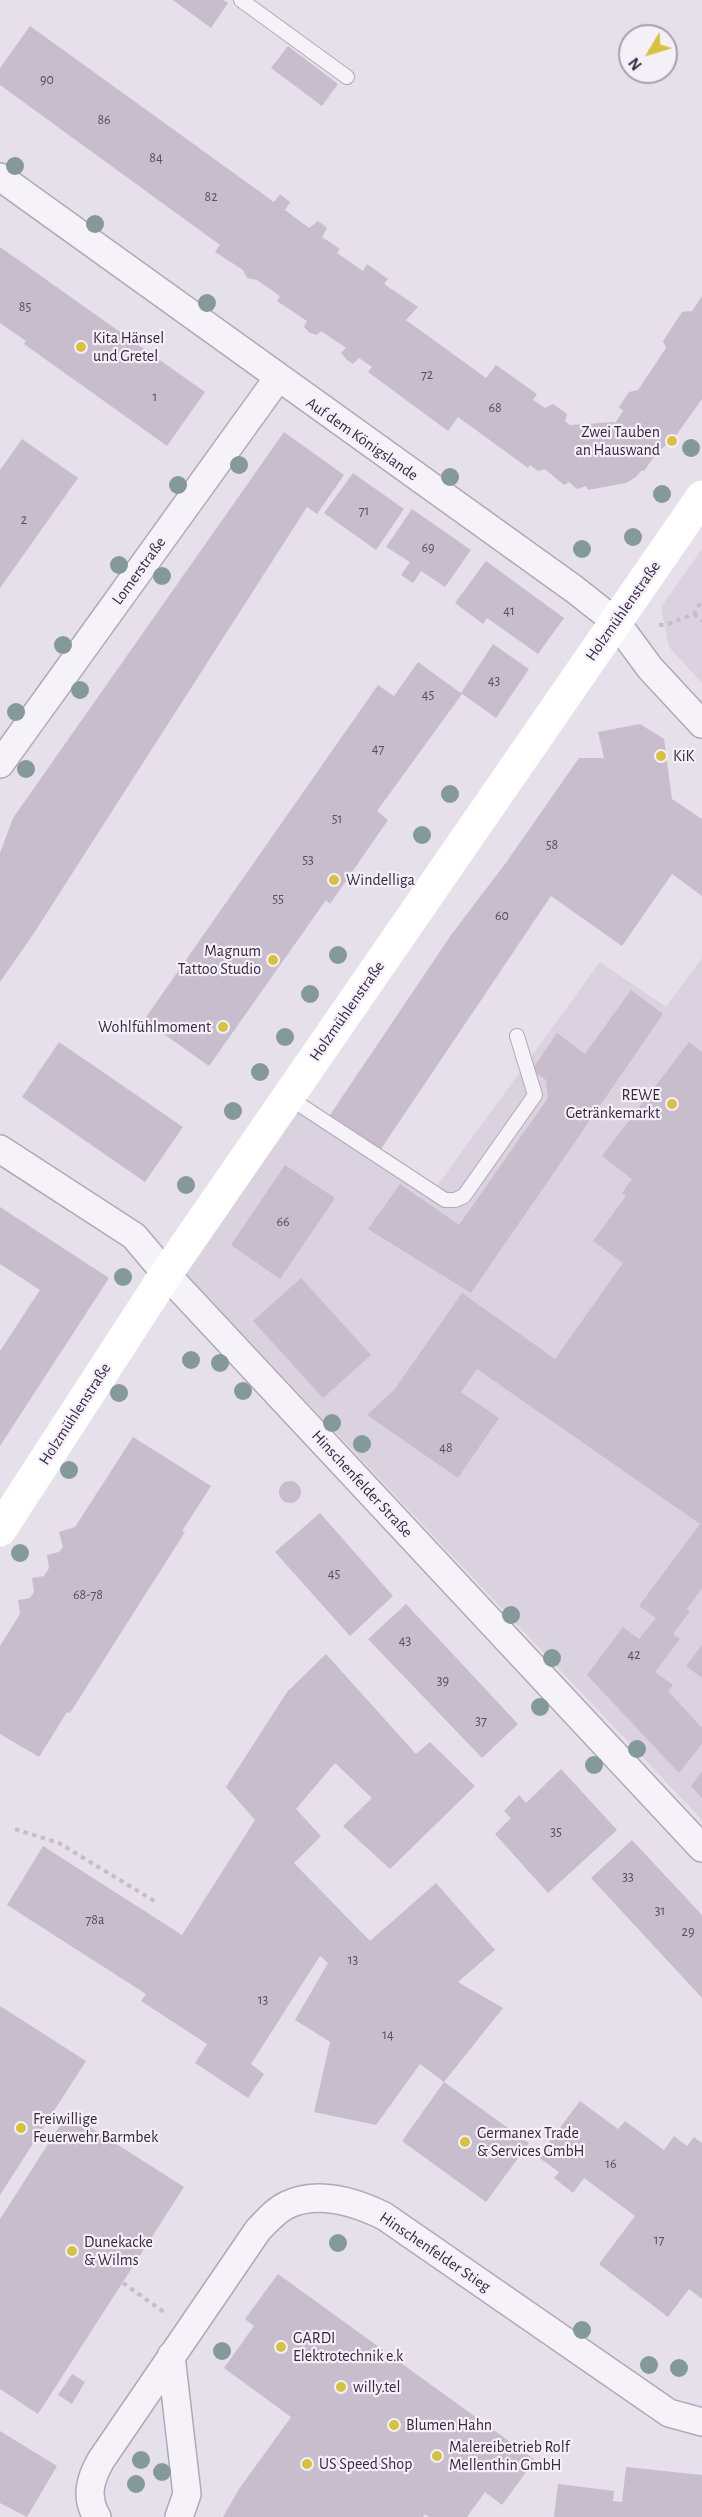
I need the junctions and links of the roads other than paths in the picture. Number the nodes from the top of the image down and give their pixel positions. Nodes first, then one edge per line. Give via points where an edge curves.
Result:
1 (241, 0) edge
2 (347, 77) dead end
3 (0, 177) edge
4 (278, 378) junction
5 (702, 497) edge
6 (616, 622) junction
7 (702, 724) edge
8 (0, 764) edge
9 (517, 1036) dead end
10 (288, 1097) junction
11 (0, 1149) edge
12 (166, 1274) junction
13 (0, 1530) edge
14 (702, 1848) edge
15 (171, 2356) junction
16 (702, 2422) edge
17 (97, 2517) edge
18 (179, 2517) edge

1 - 2 lane
3 - 4 street, Auf dem Königslande
4 - 6 street, Auf dem Königslande
4 - 8 street, Lomerstraße
5 - 6 street, Holzmühlenstraße
6 - 7 street, Auf dem Königslande
6 - 10 street, Holzmühlenstraße
9 - 10 lane via 535,1095 464,1196 455,1200 445,1200
10 - 12 street, Holzmühlenstraße
11 - 12 street, Hinschenfelder Straße via 134,1236
12 - 13 street, Holzmühlenstraße
12 - 14 street, Hinschenfelder Straße
15 - 16 street, Hinschenfelder Stieg via 240,2254 276,2212 300,2200 333,2198 384,2216 669,2413
15 - 17 street, Hinschenfelder Stieg via 93,2473 89,2488
15 - 18 street via 187,2494

